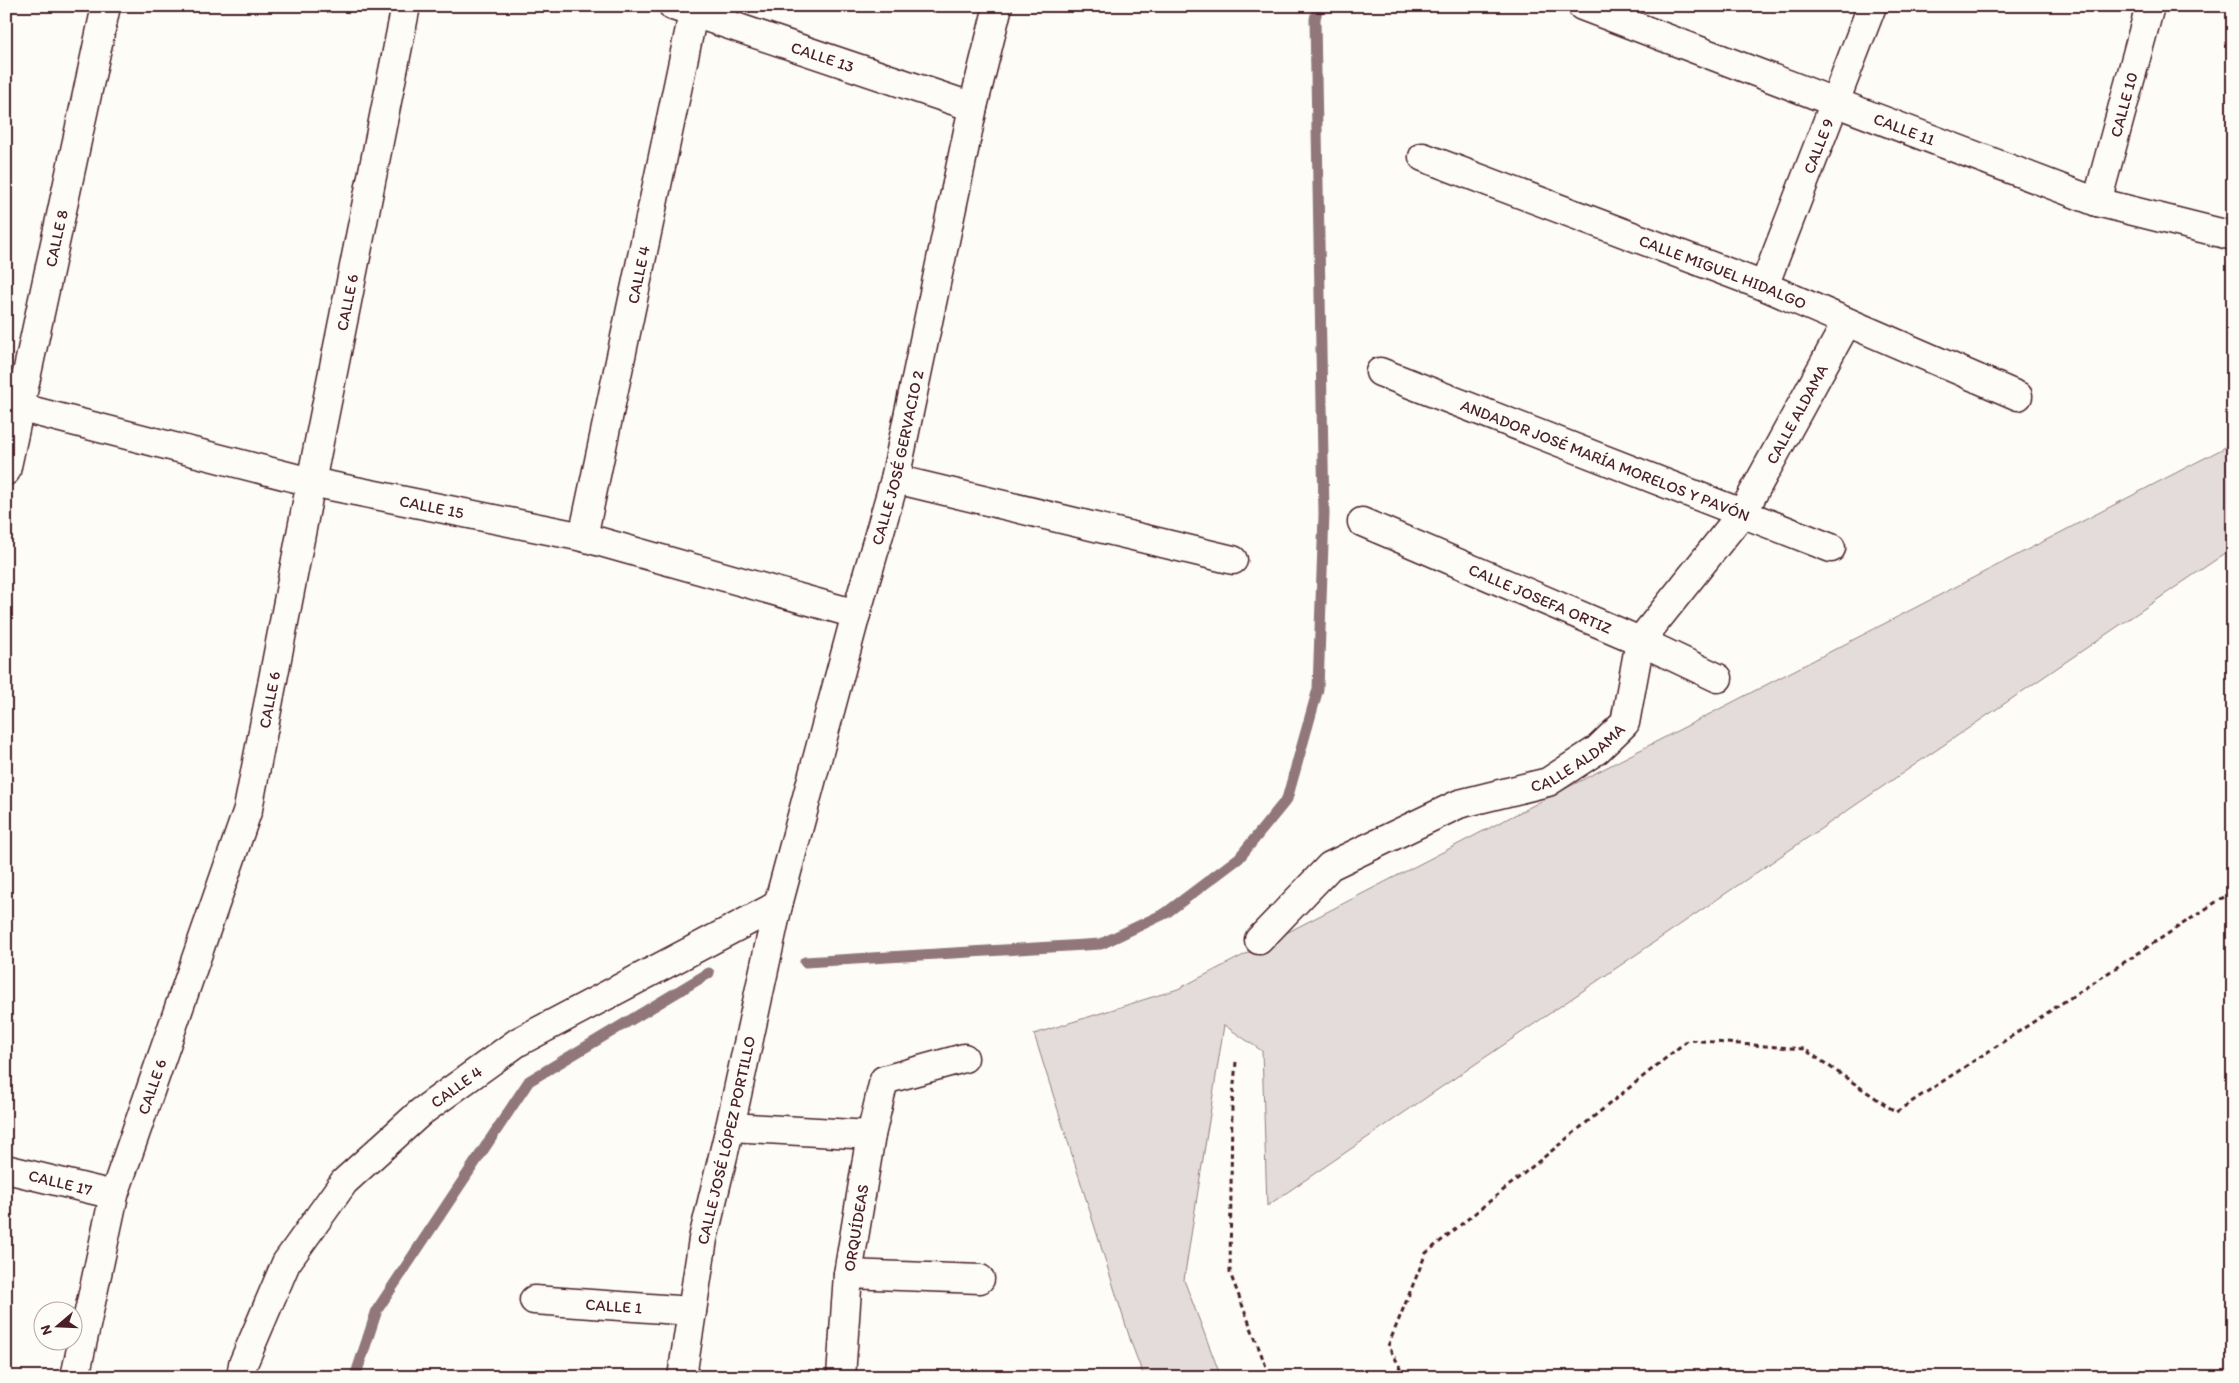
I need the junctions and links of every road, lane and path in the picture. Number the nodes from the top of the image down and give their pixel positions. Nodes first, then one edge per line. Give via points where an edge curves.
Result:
1 (106, 6) edge
2 (406, 6) edge
3 (998, 6) edge
4 (1582, 6) edge
5 (1872, 6) edge
6 (2150, 6) edge
7 (683, 10) edge
8 (1836, 102) junction
9 (973, 106) junction
10 (1423, 157) dead end
11 (2097, 202) junction
12 (2233, 236) edge
13 (1764, 286) junction
14 (1847, 322) junction
15 (1380, 372) dead end
16 (2018, 396) dead end
17 (14, 405) edge
18 (6, 470) edge
19 (895, 479) junction
20 (311, 482) junction
21 (1743, 512) junction
22 (1362, 522) dead end
23 (583, 537) junction
24 (1831, 548) dead end
25 (1233, 560) dead end
26 (856, 614) junction
27 (1640, 641) junction
28 (1718, 678) dead end
29 (2233, 891) edge
30 (778, 905) junction
31 (1259, 940) dead end
32 (964, 1058) dead end
33 (1236, 1062) dead end
34 (730, 1128) junction
35 (871, 1135) junction
36 (6, 1169) edge
37 (114, 1195) junction
38 (848, 1274) junction
39 (980, 1279) dead end
40 (534, 1300) dead end
41 (692, 1311) junction
42 (75, 1377) edge
43 (241, 1377) edge
44 (682, 1377) edge
45 (841, 1377) edge
46 (1270, 1377) edge
47 (1406, 1377) edge

1 - 17 street, CALLE 8
2 - 20 street, CALLE 6
3 - 9 street, CALLE JOSÉ GERVACIO 2
4 - 8 street, CALLE 11
5 - 8 street, CALLE 9
6 - 11 street, CALLE 10
7 - 9 street, CALLE 13
7 - 23 street, CALLE 4
8 - 11 street, CALLE 11
8 - 13 street, CALLE 9
9 - 19 street, CALLE JOSÉ GERVACIO 2
10 - 13 street, CALLE MIGUEL HIDALGO
11 - 12 street, CALLE 11
13 - 14 street, CALLE MIGUEL HIDALGO
14 - 16 street, CALLE MIGUEL HIDALGO
14 - 21 street, CALLE ALDAMA
15 - 21 street, ANDADOR JOSÉ MARÍA MORELOS Y PAVÓN
17 - 18 street, CALLE 8
17 - 20 street, CALLE 15
19 - 25 street
19 - 26 street, CALLE JOSÉ GERVACIO 2
20 - 23 street, CALLE 15
20 - 37 street, CALLE 6 via 248,809
21 - 24 street, ANDADOR JOSÉ MARÍA MORELOS Y PAVÓN
21 - 27 street, CALLE ALDAMA
22 - 27 street, CALLE JOSEFA ORTIZ
23 - 26 street, CALLE 15
26 - 30 street, CALLE JOSÉ GERVACIO 2
27 - 28 street, CALLE JOSEFA ORTIZ
27 - 31 street, CALLE ALDAMA via 1624,723 1597,750 1548,782 1459,804 1330,866
29 - 47 path via 1896,1112 1804,1049 1688,1040 1426,1253 1388,1346
30 - 34 street, CALLE JOSÉ LÓPEZ PORTILLO
30 - 43 street, CALLE 4 via 518,1042 421,1112 344,1182 286,1263 243,1364
32 - 35 street, ORQUÍDEAS via 884,1080
33 - 46 path via 1232,1107 1230,1273
34 - 35 street
34 - 41 street, CALLE JOSÉ LÓPEZ PORTILLO via 703,1239
35 - 38 street, ORQUÍDEAS
36 - 37 street, CALLE 17
37 - 42 street, CALLE 6
38 - 39 street
38 - 45 street, ORQUÍDEAS
40 - 41 street, CALLE 1
41 - 44 street, CALLE JOSÉ LÓPEZ PORTILLO

